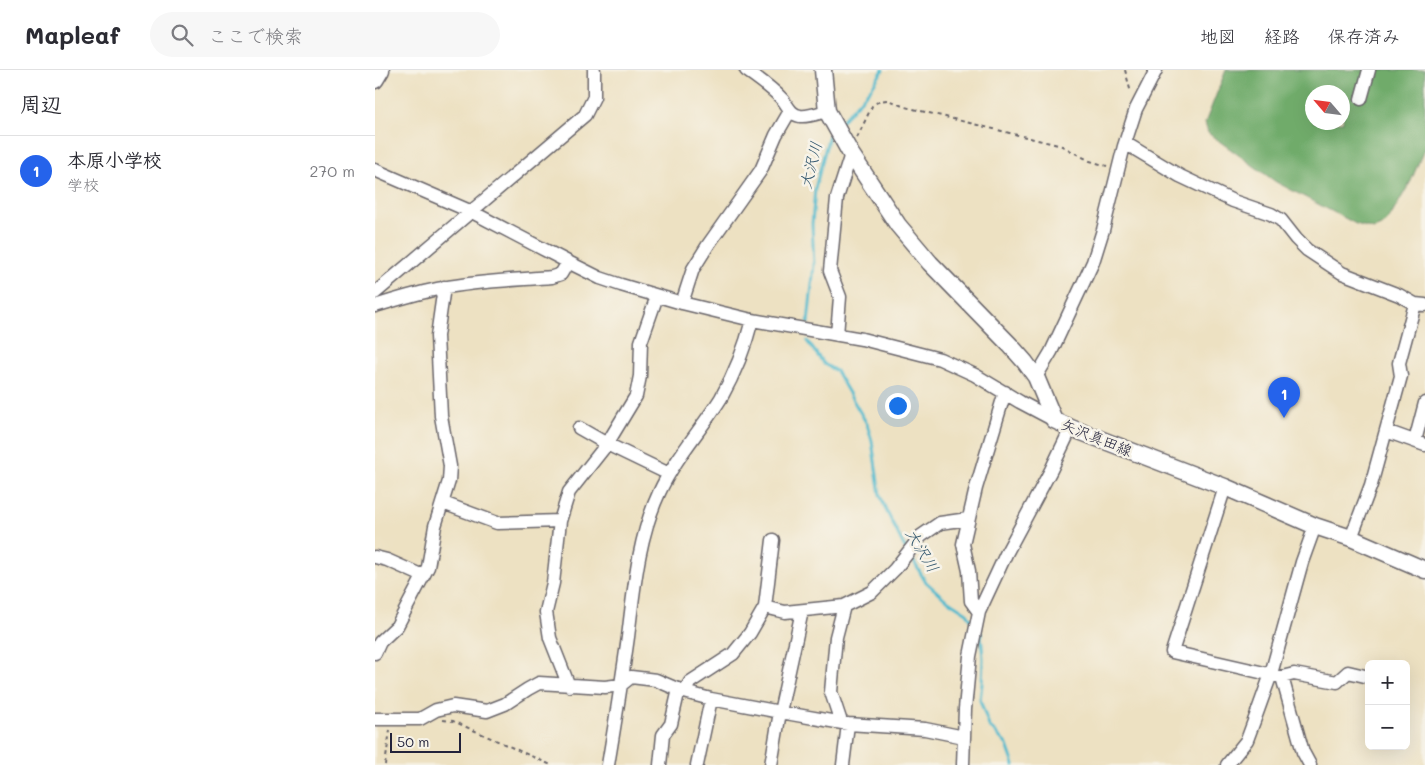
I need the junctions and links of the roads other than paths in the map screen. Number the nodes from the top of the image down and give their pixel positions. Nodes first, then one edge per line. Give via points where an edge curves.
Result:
1 (381, 70) edge
2 (594, 70) edge
3 (746, 70) edge
4 (823, 70) edge
5 (1156, 70) edge
6 (1369, 70) edge
7 (375, 80) edge
8 (1361, 99) dead end
9 (790, 111) junction
10 (827, 111) junction
11 (1125, 143) junction
12 (851, 154) junction
13 (375, 170) edge
14 (471, 212) junction
15 (567, 262) junction
16 (444, 287) junction
17 (375, 292) edge
18 (657, 296) junction
19 (682, 303) junction
20 (1420, 304) edge
21 (375, 306) edge
22 (752, 320) junction
23 (837, 335) junction
24 (1035, 376) junction
25 (1005, 392) junction
26 (1425, 403) edge
27 (1054, 420) junction
28 (579, 428) dead end
29 (1071, 428) junction
30 (1386, 431) junction
31 (1420, 443) edge
32 (607, 444) junction
33 (669, 474) junction
34 (1225, 487) junction
35 (443, 502) junction
36 (968, 519) junction
37 (560, 521) junction
38 (1315, 526) junction
39 (1351, 538) junction
40 (773, 540) dead end
41 (375, 556) edge
42 (1425, 570) edge
43 (423, 576) junction
44 (844, 606) junction
45 (765, 607) junction
46 (802, 611) junction
47 (979, 612) junction
48 (375, 653) edge
49 (1277, 675) junction
50 (1365, 676) edge
51 (621, 685) junction
52 (569, 686) junction
53 (681, 691) junction
54 (711, 699) junction
55 (780, 712) junction
56 (375, 719) edge
57 (844, 723) junction
58 (964, 737) junction
59 (607, 765) edge
60 (660, 765) edge
61 (697, 765) edge
62 (771, 765) edge
63 (843, 765) edge
64 (963, 765) edge
65 (1227, 765) edge
66 (1310, 765) edge

1 - 7 main road
2 - 14 street via 594,97 585,115
3 - 9 street via 771,88
4 - 10 main road, 矢沢真田線
5 - 11 street via 1136,110
6 - 8 street
9 - 10 street via 802,116
9 - 19 street via 761,170 693,269
10 - 12 main road, 矢沢真田線
11 - 20 street via 1181,176 1233,201 1271,214 1281,220 1307,250 1342,273
11 - 24 street via 1093,262 1051,352
12 - 23 street via 837,198 831,270 840,297
12 - 24 main road, 矢沢真田線 via 897,225
13 - 14 street
14 - 15 street
14 - 17 street
15 - 16 street via 561,274 552,277
15 - 18 street via 600,278
16 - 21 street
16 - 35 street via 437,336 441,416 450,466
18 - 19 street
18 - 32 street via 641,342 636,396
19 - 22 street
20 - 30 street via 1399,363 1401,376
22 - 23 street
22 - 33 street via 745,346 720,399
23 - 25 street via 940,359
24 - 27 main road, 矢沢真田線
25 - 27 street
25 - 36 street
26 - 31 street
27 - 29 main road, 矢沢真田線
28 - 32 street
29 - 34 main road, 矢沢真田線
29 - 47 street
30 - 31 street
30 - 39 street via 1371,485
32 - 33 street
32 - 37 street via 569,492
33 - 51 street via 649,517 641,546
34 - 38 main road, 矢沢真田線
34 - 49 street via 1172,652
35 - 37 street via 497,523
35 - 43 street via 428,568
36 - 44 street via 940,522 921,536 872,592
36 - 47 street via 963,544 971,601
37 - 52 street via 547,612 550,638
38 - 39 main road, 矢沢真田線
38 - 49 street via 1303,562
39 - 42 main road, 矢沢真田線
40 - 45 street
41 - 43 street
43 - 48 street via 397,626 379,642
44 - 46 street
44 - 57 street via 836,638 831,692
45 - 46 street via 785,612
45 - 53 street via 733,654
46 - 55 street
47 - 58 street via 970,656
49 - 50 street via 1294,674 1337,682 1348,672
49 - 65 street via 1247,740
49 - 66 street
51 - 52 street
51 - 53 street via 631,677 657,680
51 - 59 street
52 - 56 street via 539,683 487,711 453,706 436,710 421,719
53 - 54 street
53 - 60 street via 671,724 663,735
54 - 55 street
54 - 61 street
55 - 57 street
55 - 62 street
57 - 58 street via 925,729
57 - 63 street
58 - 64 street

